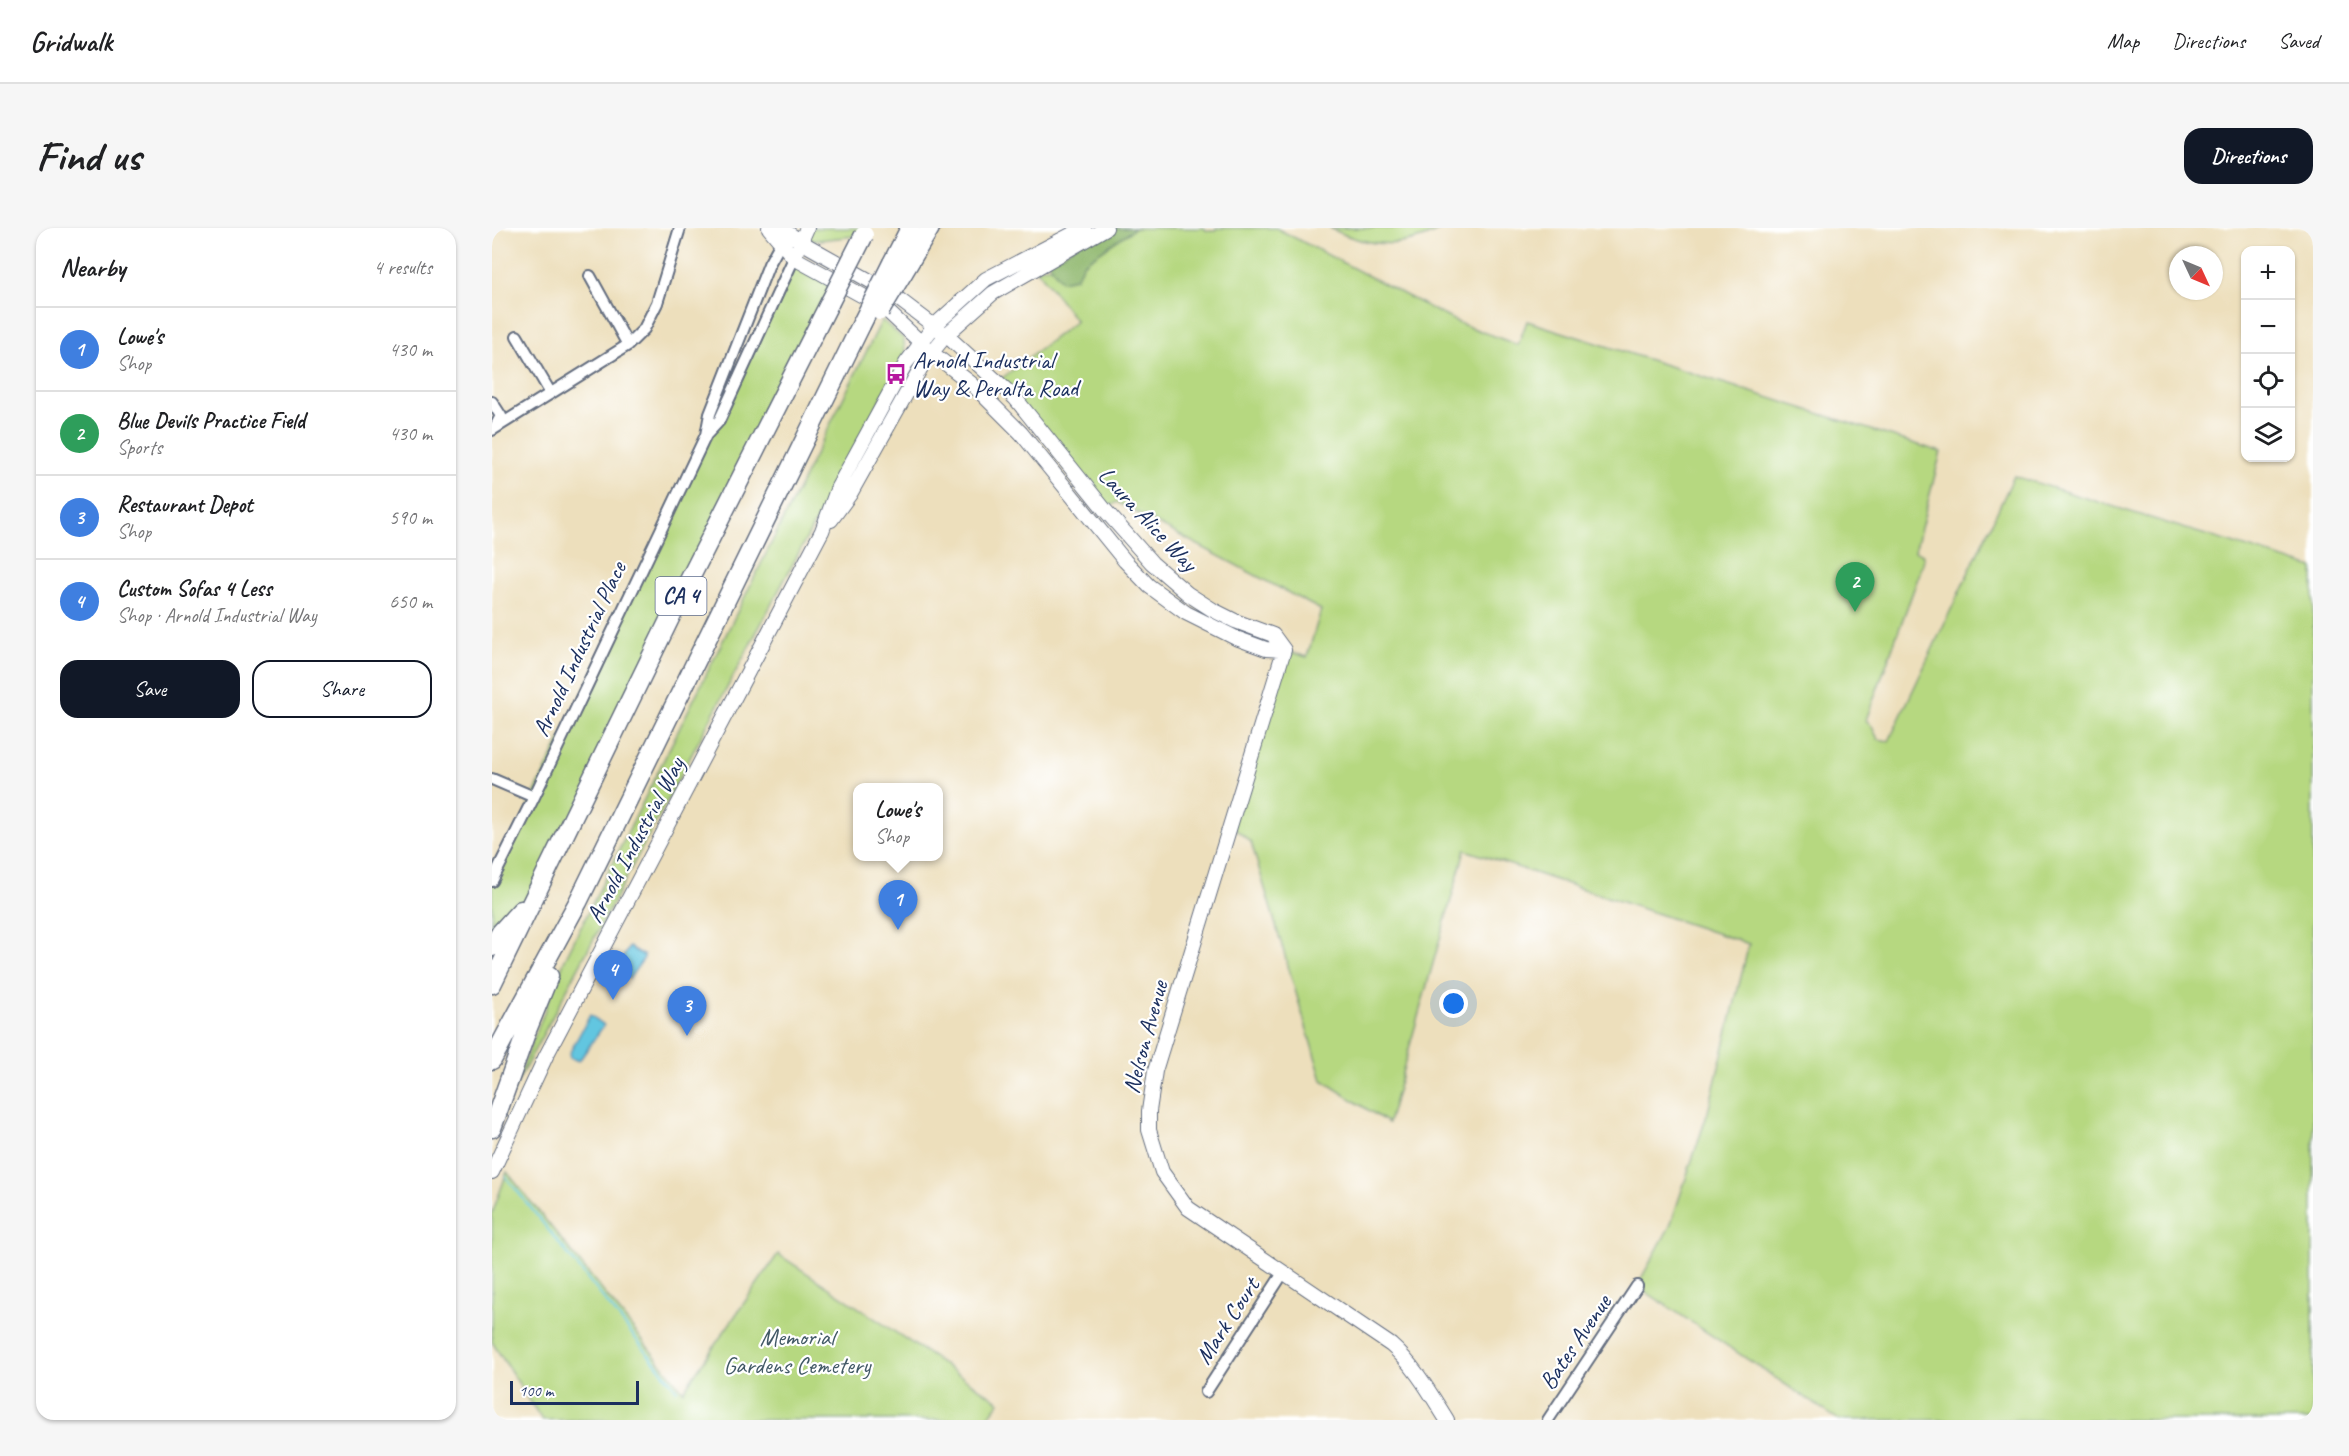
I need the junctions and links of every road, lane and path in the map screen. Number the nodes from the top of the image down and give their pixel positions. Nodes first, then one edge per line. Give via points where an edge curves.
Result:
1 (680, 228) edge
2 (769, 228) edge
3 (807, 228) edge
4 (910, 228) edge
5 (930, 228) edge
6 (1084, 228) edge
7 (1106, 228) edge
8 (861, 230) edge
9 (785, 233) edge
10 (801, 242) junction
11 (794, 258) junction
12 (898, 268) junction
13 (590, 276) dead end
14 (934, 326) junction
15 (946, 335) junction
16 (517, 336) dead end
17 (920, 342) junction
18 (628, 345) junction
19 (932, 352) junction
20 (550, 392) junction
21 (492, 402) edge
22 (493, 429) edge
23 (706, 435) junction
24 (822, 531) junction
25 (1284, 650) junction
26 (492, 779) edge
27 (534, 797) junction
28 (492, 881) edge
29 (537, 892) junction
30 (578, 902) junction
31 (492, 947) edge
32 (492, 984) edge
33 (492, 1060) edge
34 (492, 1128) edge
35 (492, 1172) edge
36 (1282, 1273) junction
37 (1637, 1286) dead end
38 (1206, 1392) dead end
39 (1447, 1420) edge
40 (1548, 1420) edge

1 - 18 street via 657,303 645,329
2 - 9 street, Laura Alice Way
3 - 10 street, Arnold Industrial Place
4 - 12 highway
5 - 12 highway
6 - 14 street, Arnold Industrial Way via 986,279
7 - 15 street, Arnold Industrial Way via 993,293
8 - 29 highway, CA 4, bridge via 832,299
9 - 10 street, Laura Alice Way
9 - 11 street, Laura Alice Way
9 - 23 street, Arnold Industrial Place via 710,414
10 - 11 street, Arnold Industrial Place
10 - 14 street, Laura Alice Way via 888,291
11 - 17 street, Laura Alice Way via 883,307
11 - 23 street, Arnold Industrial Place via 719,421
12 - 30 highway, CA 4, bridge via 812,428
13 - 18 street
14 - 15 street, Laura Alice Way
14 - 17 street, Arnold Industrial Way
15 - 19 street, Arnold Industrial Way
15 - 25 street, Laura Alice Way via 1015,398 1105,510 1170,580 1213,610 1272,635
16 - 20 street
17 - 19 street, Laura Alice Way
17 - 24 street, Arnold Industrial Way via 838,487
18 - 20 street
19 - 24 street, Arnold Industrial Way via 850,494
19 - 25 street, Laura Alice Way via 972,384 1013,425 1149,586 1186,613 1227,634 1266,649
20 - 22 street
21 - 22 street via 501,416
23 - 27 street, Arnold Industrial Place
24 - 35 street, Arnold Industrial Way via 546,1056
25 - 36 street, Nelson Avenue via 1161,1050 1149,1111 1156,1159 1174,1192 1188,1208
26 - 27 street
27 - 28 street, Arnold Industrial Place
29 - 31 highway
29 - 32 highway, CA 4
30 - 33 highway, CA 4
30 - 34 highway
36 - 38 street, Mark Court
36 - 39 street, Nelson Avenue via 1365,1325 1407,1359
37 - 40 street, Bates Avenue

